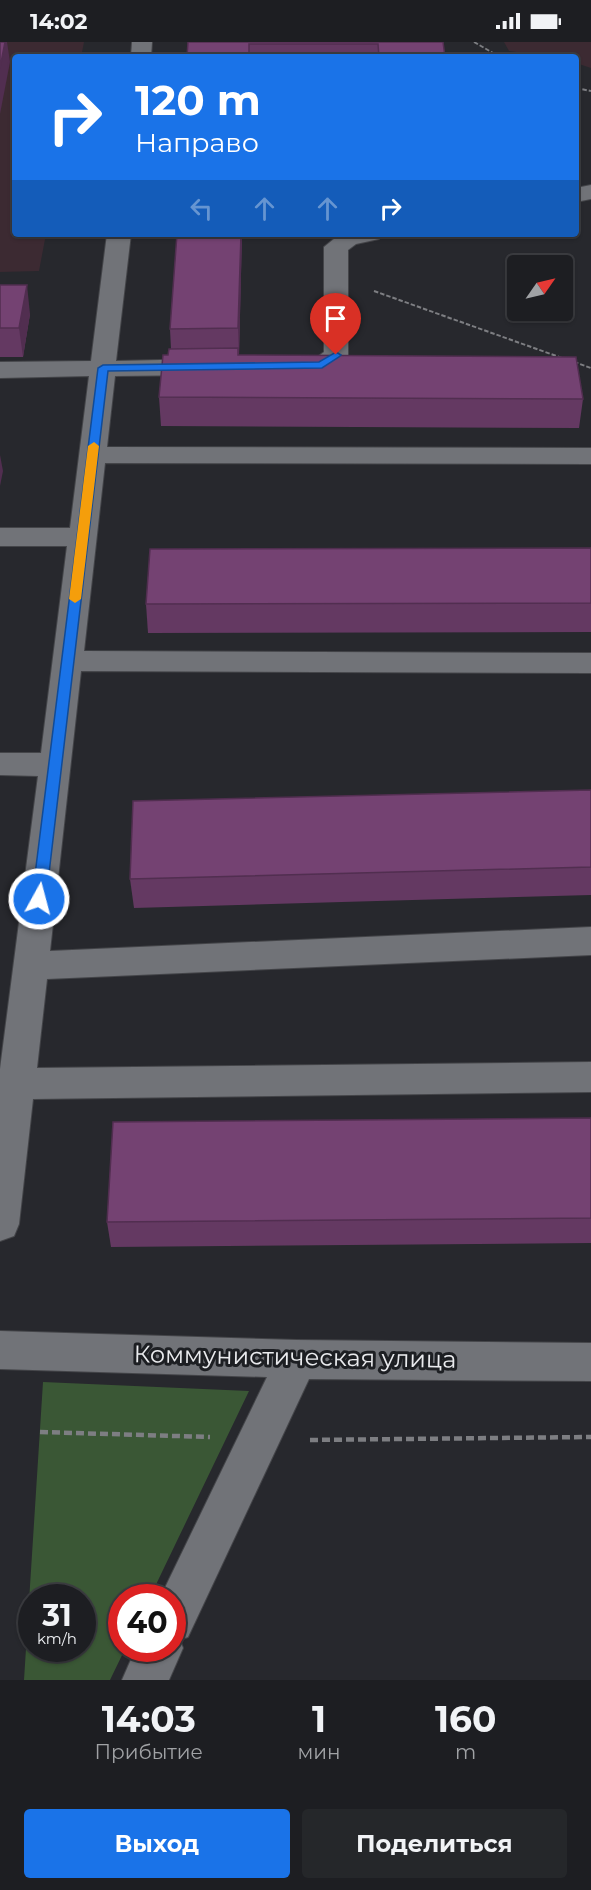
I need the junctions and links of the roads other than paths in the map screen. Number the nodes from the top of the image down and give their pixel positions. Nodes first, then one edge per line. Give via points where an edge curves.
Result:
1 (119, 237) edge
2 (354, 237) edge
3 (230, 366) edge
4 (276, 366) edge
5 (103, 368) junction
6 (0, 370) edge
7 (93, 454) junction
8 (591, 456) edge
9 (0, 537) edge
10 (83, 537) junction
11 (68, 661) junction
12 (591, 663) edge
13 (0, 764) edge
14 (55, 765) junction
15 (591, 941) edge
16 (31, 966) junction
17 (591, 1077) edge
18 (8, 1084) edge
19 (0, 1224) edge
20 (0, 1350) edge
21 (297, 1359) junction
22 (591, 1362) edge
23 (186, 1592) edge
24 (153, 1662) edge
25 (145, 1680) edge

1 - 5 street
2 - 4 street via 336,247 336,355 322,365
3 - 5 street
5 - 6 street
5 - 7 street
7 - 8 street
7 - 10 street
9 - 10 street
10 - 11 street
11 - 12 street
11 - 14 street
13 - 14 street
14 - 16 street
15 - 16 street
16 - 18 street
17 - 18 street
18 - 19 street
20 - 21 street, Коммунистическая улица
21 - 22 street, Коммунистическая улица
21 - 23 street
24 - 25 street

